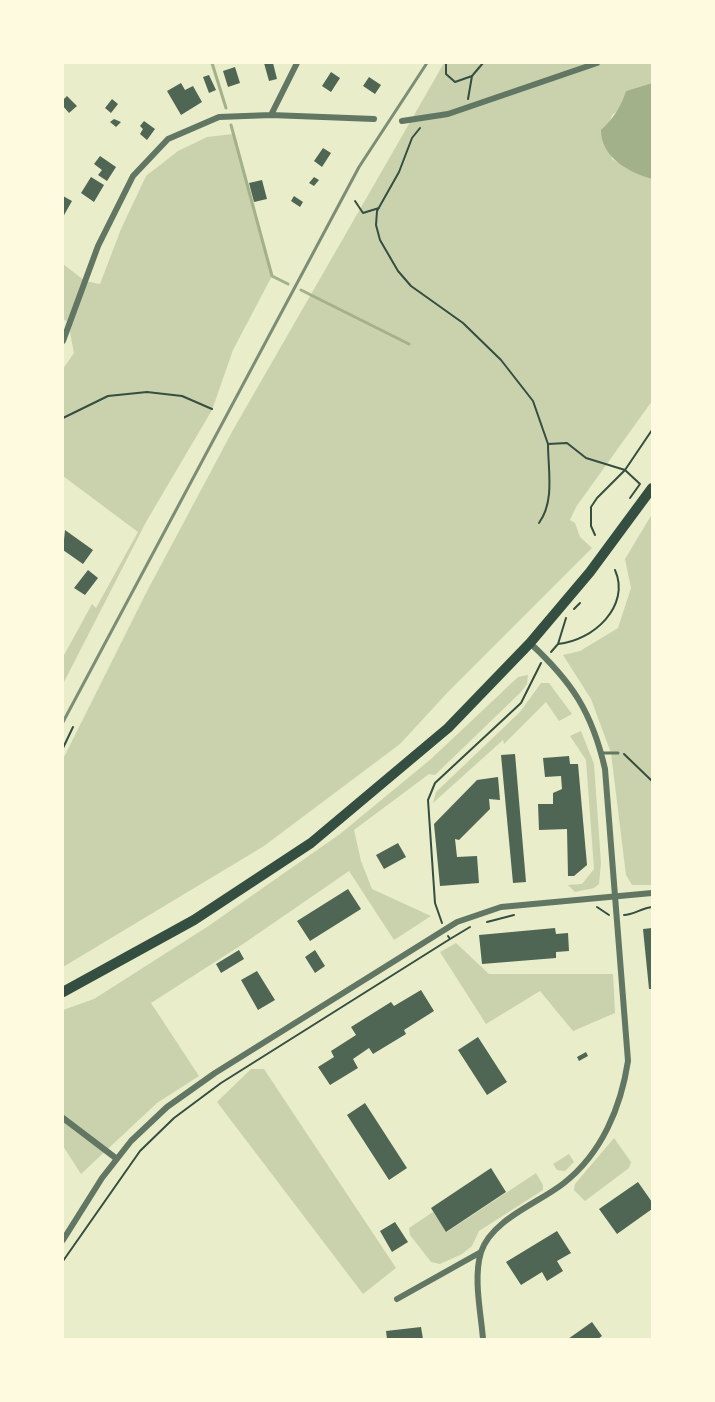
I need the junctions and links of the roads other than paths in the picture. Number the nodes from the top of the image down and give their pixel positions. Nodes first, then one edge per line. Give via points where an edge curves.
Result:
1 (297, 63) edge
2 (597, 63) edge
3 (271, 115) junction
4 (374, 120) dead end
5 (402, 121) dead end
6 (63, 341) edge
7 (652, 488) edge
8 (530, 643) junction
9 (601, 753) junction
10 (618, 753) road end
11 (652, 893) edge
12 (614, 897) junction
13 (63, 992) edge
14 (63, 1118) edge
15 (117, 1159) junction
16 (63, 1240) edge
17 (482, 1252) junction
18 (397, 1299) dead end
19 (483, 1339) edge

1 - 3 street
2 - 5 street via 468,108
3 - 4 street
3 - 6 street via 219,117 168,140 137,171 98,246
7 - 8 highway via 590,572
8 - 9 street via 569,684 585,708
8 - 13 highway via 448,728 311,843 194,920
9 - 10 lane
9 - 12 street
11 - 12 street
12 - 15 street via 501,907 444,929 167,1107
12 - 17 street via 628,1061 624,1091 615,1115 582,1166 489,1237
14 - 15 street
15 - 16 street
17 - 18 street
17 - 19 street via 479,1271

